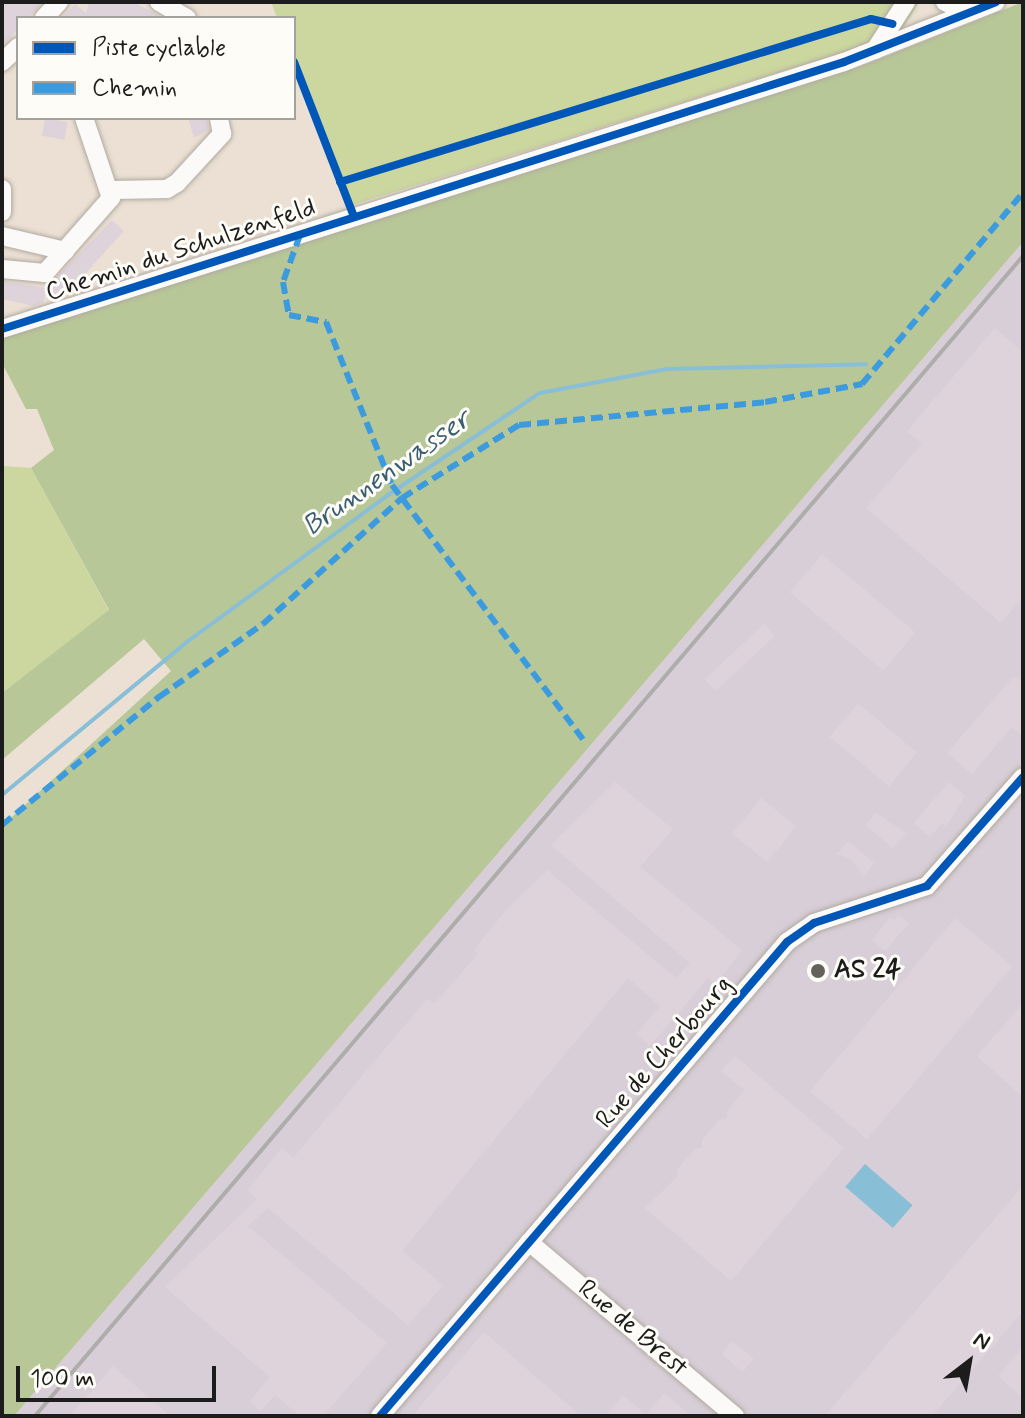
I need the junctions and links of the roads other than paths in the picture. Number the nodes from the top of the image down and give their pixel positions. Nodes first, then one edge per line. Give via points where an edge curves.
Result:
1 (159, 2) edge
2 (906, 2) edge
3 (945, 2) edge
4 (996, 2) edge
5 (968, 13) junction
6 (184, 16) edge
7 (875, 50) junction
8 (85, 120) edge
9 (219, 120) edge
10 (2, 189) edge
11 (113, 190) junction
12 (2, 212) edge
13 (2, 236) edge
14 (65, 251) junction
15 (2, 269) edge
16 (2, 329) edge
17 (1023, 777) edge
18 (529, 1242) junction
19 (380, 1416) edge
20 (735, 1416) edge

1 - 6 street
2 - 7 street
3 - 5 street
4 - 5 street, Chemin du Schulzenfeld
5 - 7 street, Chemin du Schulzenfeld
7 - 16 street, Chemin du Schulzenfeld
8 - 11 street
9 - 11 street via 222,134 177,183 167,189
10 - 12 street
11 - 14 street
13 - 14 street
14 - 15 street via 38,276
17 - 18 street, Rue de Cherbourg via 927,886 814,923 787,942
18 - 19 street, Rue de Cherbourg
18 - 20 street, Rue de Brest

